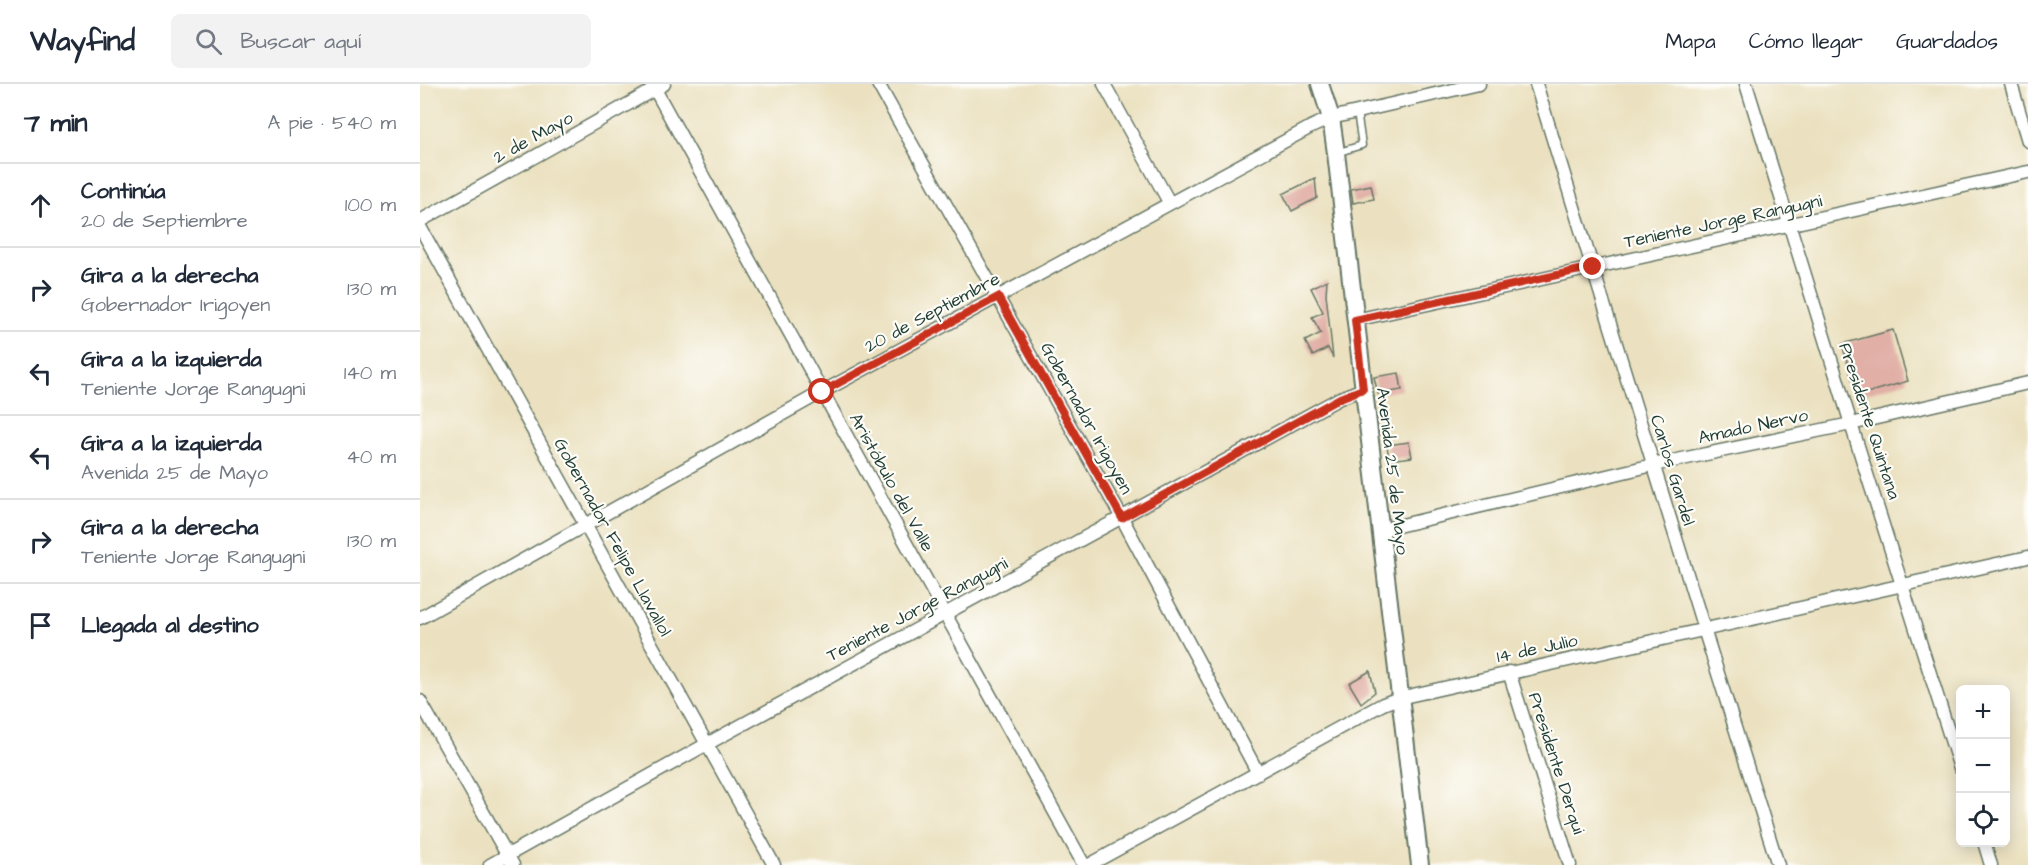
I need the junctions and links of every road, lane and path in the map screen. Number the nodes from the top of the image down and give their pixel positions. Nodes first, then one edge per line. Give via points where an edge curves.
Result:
1 (878, 84) edge
2 (1104, 84) edge
3 (1320, 84) edge
4 (1479, 84) edge
5 (1536, 84) edge
6 (1746, 84) edge
7 (2010, 84) edge
8 (657, 86) edge
9 (1357, 112) junction
10 (1331, 118) junction
11 (2028, 141) edge
12 (1336, 153) junction
13 (2028, 172) edge
14 (1169, 202) junction
15 (420, 221) edge
16 (1790, 225) junction
17 (420, 227) edge
18 (1593, 267) junction
19 (998, 297) junction
20 (1355, 320) junction
21 (2028, 383) edge
22 (1363, 389) junction
23 (822, 392) junction
24 (1851, 424) junction
25 (1653, 465) junction
26 (1122, 518) junction
27 (586, 525) junction
28 (1381, 530) junction
29 (2028, 556) edge
30 (1902, 584) junction
31 (944, 615) junction
32 (420, 618) edge
33 (1704, 630) junction
34 (1509, 672) junction
35 (1399, 698) junction
36 (420, 701) edge
37 (707, 744) junction
38 (1956, 755) edge
39 (1258, 773) junction
40 (1985, 847) edge
41 (510, 860) edge
42 (490, 865) edge
43 (774, 865) edge
44 (1083, 865) edge
45 (1089, 865) edge
46 (1420, 865) edge
47 (1570, 865) edge
48 (1778, 865) edge
49 (1991, 865) edge

1 - 19 street, Gobernador Irigoyen
2 - 14 street
3 - 10 main road, Avenida 25 de Mayo
4 - 9 street, 20 de Septiembre
5 - 18 street, Carlos Gardel
6 - 16 street, Presidente Quintana
7 - 11 street
8 - 15 street, 2 de Mayo
8 - 23 street, Aristóbulo del Valle
9 - 10 street, 20 de Septiembre
9 - 12 lane via 1362,145
10 - 12 main road, Avenida 25 de Mayo
10 - 14 street, 20 de Septiembre
12 - 20 main road, Avenida 25 de Mayo
13 - 16 street, Teniente Jorge Rangugni
14 - 19 street, 20 de Septiembre
16 - 18 street, Teniente Jorge Rangugni
16 - 24 street, Presidente Quintana
17 - 27 street, Gobernador Felipe Llavallol
18 - 20 street, Teniente Jorge Rangugni
18 - 25 street, Carlos Gardel
19 - 23 street, 20 de Septiembre
19 - 26 street, Gobernador Irigoyen
20 - 22 main road, Avenida 25 de Mayo
21 - 24 street, Amado Nervo
22 - 26 street, Teniente Jorge Rangugni
22 - 28 main road, Avenida 25 de Mayo
23 - 27 street, 20 de Septiembre
23 - 31 street, Aristóbulo del Valle
24 - 25 street, Amado Nervo
24 - 30 street, Presidente Quintana
25 - 28 street, Amado Nervo
25 - 33 street, Carlos Gardel
26 - 31 street, Teniente Jorge Rangugni
26 - 39 street, Gobernador Irigoyen
27 - 32 street, 20 de Septiembre
27 - 37 street, Gobernador Felipe Llavallol
28 - 35 main road, Avenida 25 de Mayo
29 - 30 street, 14 de Julio
30 - 33 street, 14 de Julio
30 - 38 street, Presidente Quintana
31 - 37 street, Teniente Jorge Rangugni
31 - 44 street, Aristóbulo del Valle
33 - 34 street, 14 de Julio
33 - 48 street, Carlos Gardel
34 - 35 street, 14 de Julio
34 - 47 street, Presidente Derqui
35 - 39 street, 14 de Julio
35 - 46 main road, Avenida 25 de Mayo
36 - 41 street
37 - 41 street, Teniente Jorge Rangugni
37 - 43 street, Gobernador Felipe Llavallol
39 - 45 street, 14 de Julio
40 - 49 street
41 - 42 street, Teniente Jorge Rangugni

